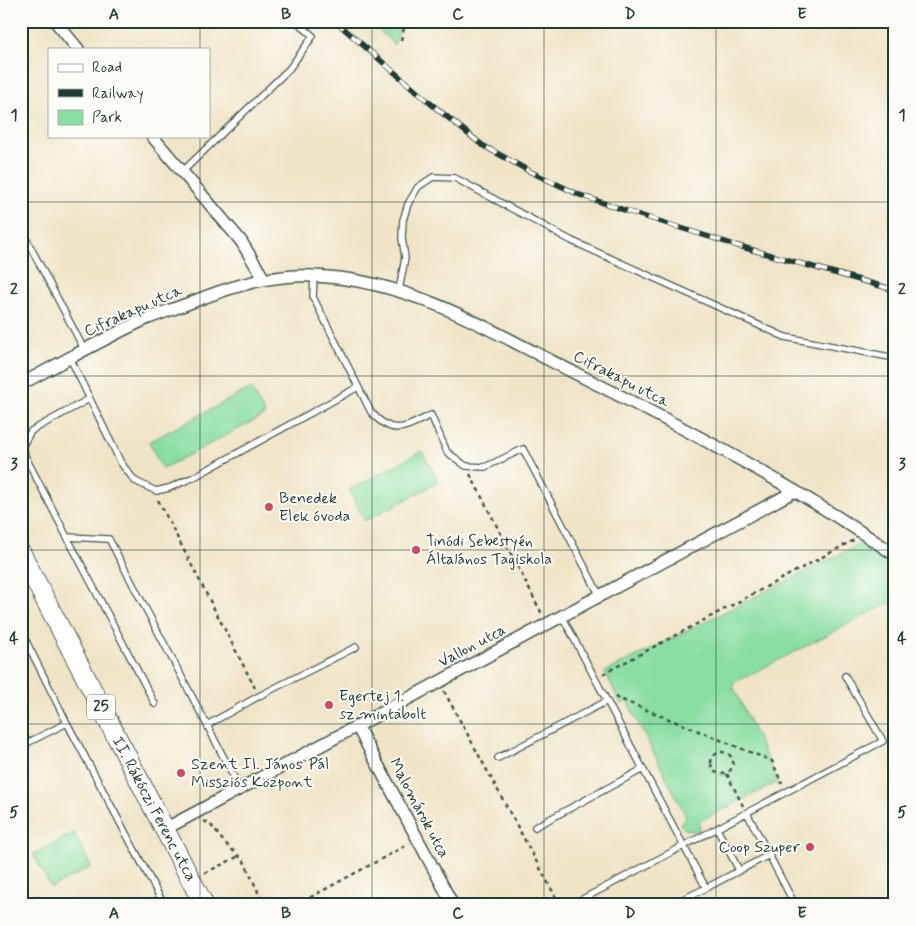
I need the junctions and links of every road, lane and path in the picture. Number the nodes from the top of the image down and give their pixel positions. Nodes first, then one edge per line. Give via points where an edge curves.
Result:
1 (56, 21) edge
2 (296, 21) edge
3 (406, 21) edge
4 (401, 40) dead end
5 (77, 48) edge
6 (154, 138) edge
7 (182, 172) junction
8 (21, 229) edge
9 (314, 276) junction
10 (264, 279) junction
11 (399, 290) junction
12 (85, 351) junction
13 (70, 358) junction
14 (895, 358) edge
15 (21, 384) edge
16 (358, 387) junction
17 (89, 400) junction
18 (466, 466) junction
19 (156, 491) junction
20 (795, 491) junction
21 (865, 534) junction
22 (67, 537) junction
23 (21, 553) edge
24 (895, 555) edge
25 (29, 584) edge
26 (600, 596) junction
27 (562, 616) junction
28 (547, 624) junction
29 (21, 631) edge
30 (356, 647) dead end
31 (845, 676) dead end
32 (595, 678) junction
33 (440, 682) junction
34 (260, 696) junction
35 (607, 701) junction
36 (155, 704) dead end
37 (67, 723) junction
38 (207, 726) junction
39 (357, 726) junction
40 (21, 746) edge
41 (498, 758) dead end
42 (644, 769) junction
43 (727, 774) junction
44 (240, 789) junction
45 (786, 792) junction
46 (747, 813) junction
47 (191, 815) junction
48 (535, 827) dead end
49 (165, 829) junction
50 (717, 829) junction
51 (417, 840) junction
52 (684, 846) junction
53 (769, 855) junction
54 (239, 856) junction
55 (739, 870) junction
56 (191, 880) junction
57 (706, 888) junction
58 (261, 897) junction
59 (37, 900) dead end
60 (575, 904) edge
61 (29, 905) edge
62 (164, 905) edge
63 (204, 905) edge
64 (244, 905) edge
65 (264, 905) edge
66 (296, 905) edge
67 (453, 905) edge
68 (560, 905) edge
69 (671, 905) edge
70 (795, 905) edge

1 - 5 street
2 - 7 lane via 313,36 289,69
3 - 4 path
6 - 7 street
7 - 10 street via 240,241
8 - 12 lane
9 - 10 street, Cifrakapu utca
9 - 11 street, Cifrakapu utca
9 - 16 lane via 313,297
10 - 12 street, Cifrakapu utca via 229,288 147,319
11 - 14 lane via 405,258 403,220 408,204 418,187 433,177 455,178 572,241 785,337
11 - 20 street, Cifrakapu utca via 448,309 598,385
12 - 13 street, Cifrakapu utca
13 - 15 street, Cifrakapu utca
13 - 17 lane
16 - 18 lane via 371,412 393,429 431,415 447,452
16 - 19 lane via 194,477
17 - 19 lane via 121,463 135,481
17 - 22 lane via 31,431 23,445 24,456
18 - 26 lane via 485,467 523,449
18 - 28 path
19 - 34 path via 158,503
20 - 21 street, Cifrakapu utca
20 - 26 street, Vallon utca
21 - 24 street, Cifrakapu utca
21 - 32 path
22 - 36 lane
22 - 38 lane via 109,539
23 - 25 main road, II. Rákóczi Ferenc utca / 25
25 - 49 main road, II. Rákóczi Ferenc utca / 25
26 - 27 street, Vallon utca
27 - 28 street, Vallon utca
27 - 32 lane
28 - 33 street, Vallon utca
29 - 37 lane
30 - 34 lane
31 - 45 lane via 883,741
32 - 35 lane
33 - 39 street, Vallon utca
33 - 68 path
34 - 38 lane
35 - 41 lane
35 - 42 lane
35 - 45 path via 615,696 772,761
37 - 40 lane
37 - 62 lane
38 - 44 lane
39 - 44 street, Vallon utca
39 - 51 street, Malomárok utca
42 - 48 lane
42 - 52 lane
43 - 43 path via 721,775 712,768 711,762 718,753 729,754 732,759 733,765
43 - 46 path
44 - 47 street, Vallon utca
45 - 46 lane
46 - 50 lane
46 - 53 lane
47 - 49 street, Vallon utca
47 - 54 path via 210,824
49 - 56 main road, II. Rákóczi Ferenc utca / 25
50 - 52 lane
50 - 55 lane
51 - 66 path
51 - 67 street, Malomárok utca
52 - 57 lane
52 - 60 lane
53 - 55 lane
53 - 70 lane
54 - 56 path
54 - 58 path
55 - 57 lane
56 - 63 main road, II. Rákóczi Ferenc utca / 25
57 - 69 lane
58 - 64 path
58 - 65 path
59 - 61 lane

